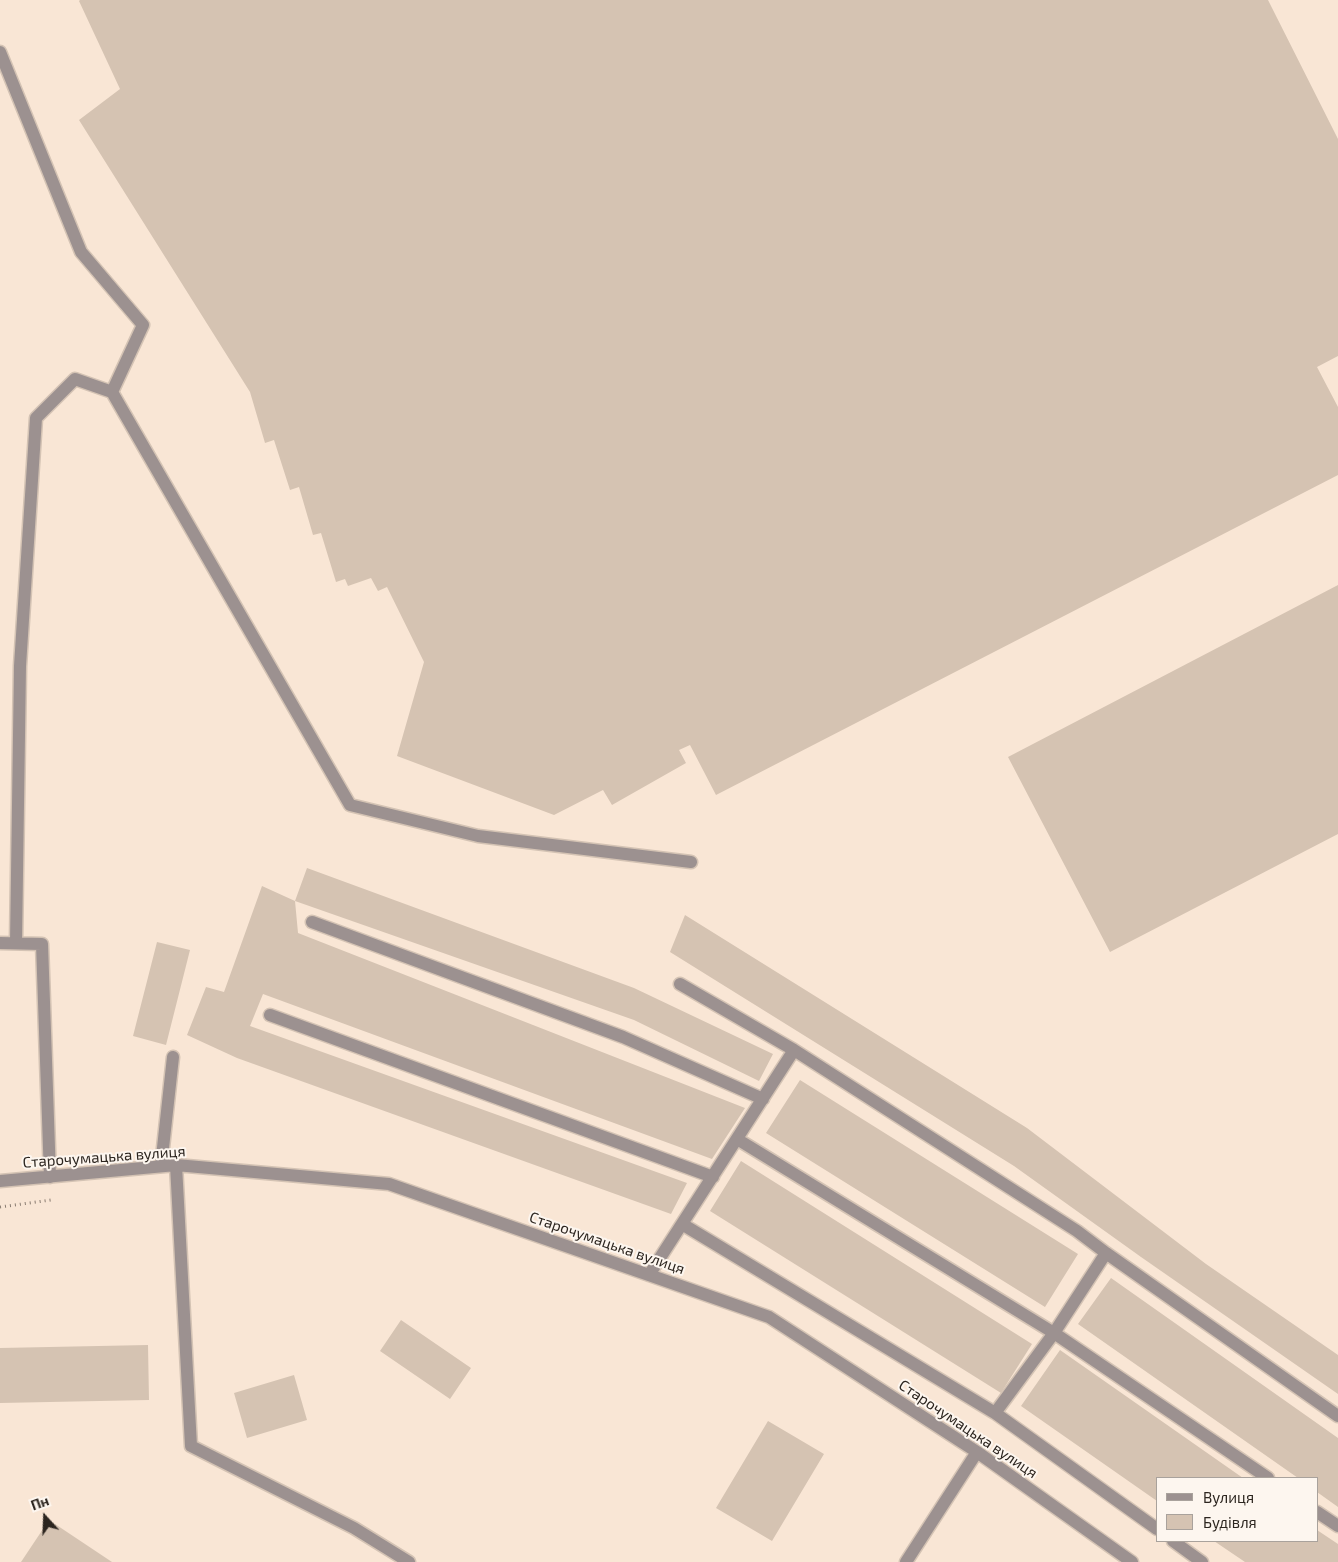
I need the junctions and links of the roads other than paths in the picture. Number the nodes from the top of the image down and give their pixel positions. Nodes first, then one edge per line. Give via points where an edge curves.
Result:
1 (0, 52) edge
2 (112, 392) junction
3 (691, 862) dead end
4 (312, 922) dead end
5 (0, 943) edge
6 (16, 943) junction
7 (680, 984) dead end
8 (270, 1015) dead end
9 (794, 1050) junction
10 (173, 1057) dead end
11 (763, 1099) junction
12 (737, 1139) junction
13 (176, 1164) junction
14 (161, 1166) junction
15 (50, 1177) junction
16 (712, 1177) junction
17 (0, 1181) edge
18 (682, 1224) junction
19 (1106, 1253) junction
20 (649, 1275) junction
21 (1054, 1332) junction
22 (995, 1413) junction
23 (1338, 1416) edge
24 (977, 1452) junction
25 (1267, 1477) edge
26 (1318, 1513) edge
27 (1338, 1526) edge
28 (1156, 1528) edge
29 (1174, 1542) edge
30 (410, 1562) edge
31 (906, 1562) edge
32 (1132, 1562) edge
33 (1202, 1562) edge

1 - 2 street via 81,252 143,326
2 - 3 street via 350,804 478,836
2 - 6 street via 75,379 36,418 20,666
4 - 11 street via 623,1037
5 - 6 street
6 - 15 street via 42,944
7 - 9 street
8 - 16 street
9 - 11 street
9 - 19 street via 1077,1231
10 - 14 street
11 - 12 street
12 - 16 street
12 - 21 street
13 - 14 street, Старочумацька вулиця
13 - 20 street, Старочумацька вулиця via 389,1184
13 - 30 street via 191,1446 354,1528
14 - 15 street, Старочумацька вулиця
15 - 17 street, Старочумацька вулиця
16 - 18 street
18 - 20 street
18 - 22 street
19 - 21 street
19 - 23 street
20 - 24 street, Старочумацька вулиця via 769,1317
21 - 22 street
21 - 25 street
22 - 28 street
24 - 31 street
24 - 32 street, Старочумацька вулиця
26 - 27 street
29 - 33 street

